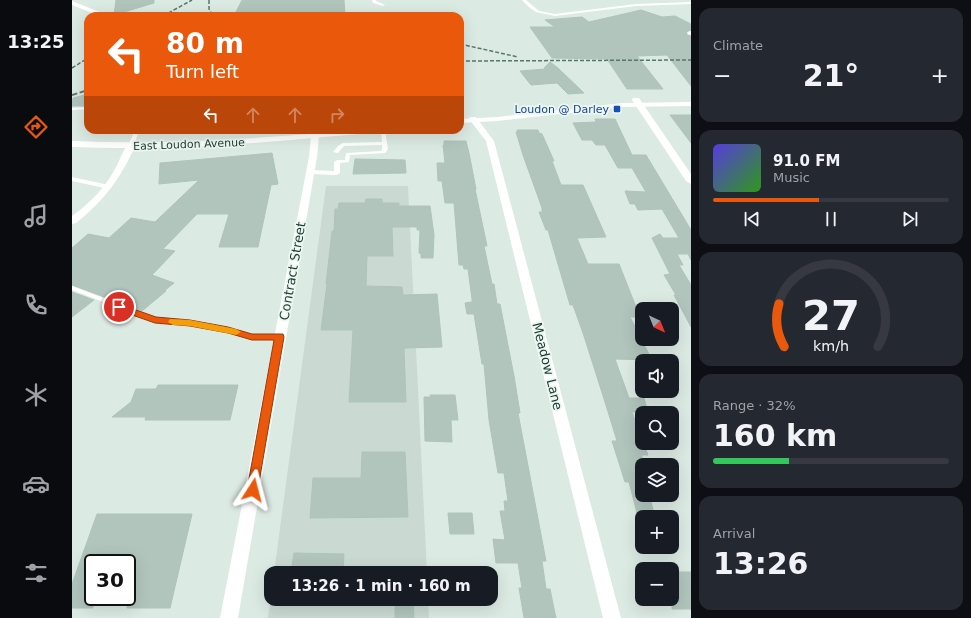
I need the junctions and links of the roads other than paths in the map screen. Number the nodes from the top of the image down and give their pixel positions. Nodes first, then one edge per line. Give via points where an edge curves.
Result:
1 (374, 0) edge
2 (524, 0) edge
3 (72, 1) edge
4 (691, 3) edge
5 (383, 5) dead end
6 (96, 12) edge
7 (691, 99) edge
8 (638, 102) junction
9 (691, 104) edge
10 (84, 108) edge
11 (72, 109) edge
12 (473, 119) junction
13 (464, 120) edge
14 (136, 134) edge
15 (336, 134) edge
16 (383, 134) edge
17 (315, 136) junction
18 (384, 143) junction
19 (72, 144) edge
20 (131, 146) junction
21 (356, 149) junction
22 (348, 154) junction
23 (337, 157) junction
24 (310, 172) junction
25 (72, 179) edge
26 (691, 181) edge
27 (109, 187) junction
28 (72, 221) edge
29 (72, 288) edge
30 (280, 337) junction
31 (229, 618) edge
32 (612, 618) edge

1 - 5 lane
2 - 4 lane via 533,10 555,15 636,5
3 - 6 street
7 - 8 street
8 - 9 street
8 - 12 street via 497,119
8 - 26 street
10 - 11 lane
12 - 13 street
12 - 32 street, Meadow Lane via 490,141
14 - 20 lane
15 - 17 street, East Loudon Avenue
16 - 18 lane
17 - 20 street, East Loudon Avenue via 206,144
17 - 24 street, Contract Street
18 - 21 lane
18 - 21 lane via 383,152
19 - 20 street, East Loudon Avenue
20 - 27 street via 123,166
21 - 22 lane
21 - 23 lane via 344,145 340,147
22 - 23 lane
22 - 23 lane via 347,161
23 - 24 lane via 337,173
24 - 30 street, Contract Street
25 - 27 lane
27 - 28 street
29 - 30 lane via 155,320 190,323 252,337
30 - 31 street, Contract Street

